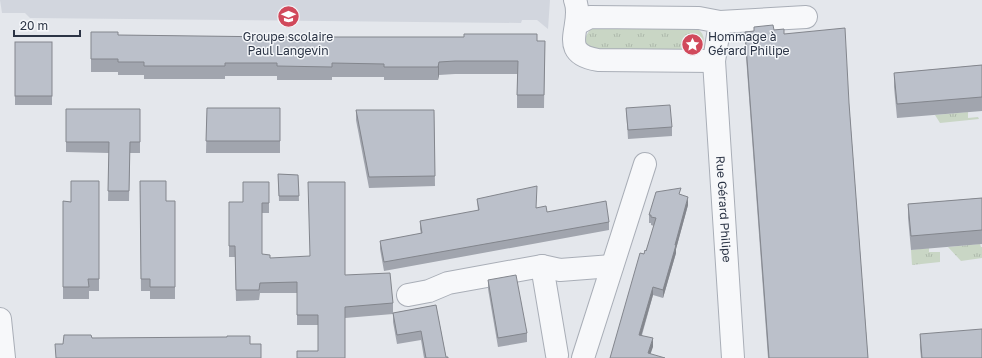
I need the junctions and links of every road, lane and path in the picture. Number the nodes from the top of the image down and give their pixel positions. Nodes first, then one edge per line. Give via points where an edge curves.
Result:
1 (575, 0) edge
2 (806, 17) dead end
3 (720, 22) junction
4 (577, 24) junction
5 (714, 61) junction
6 (645, 164) dead end
7 (542, 266) junction
8 (612, 266) junction
9 (408, 295) dead end
10 (0, 319) edge
11 (584, 354) edge
12 (549, 356) edge
13 (4, 358) edge
14 (733, 358) edge

1 - 4 street
2 - 3 street
3 - 4 street via 699,18 590,17
3 - 5 street, Rue Gérard Philipe
4 - 5 street via 573,41 575,48 589,59
5 - 14 street, Rue Gérard Philipe
6 - 8 street
7 - 8 street via 560,270
7 - 9 street via 448,283 429,292
7 - 12 street
8 - 11 street
10 - 13 street
11 - 12 street

